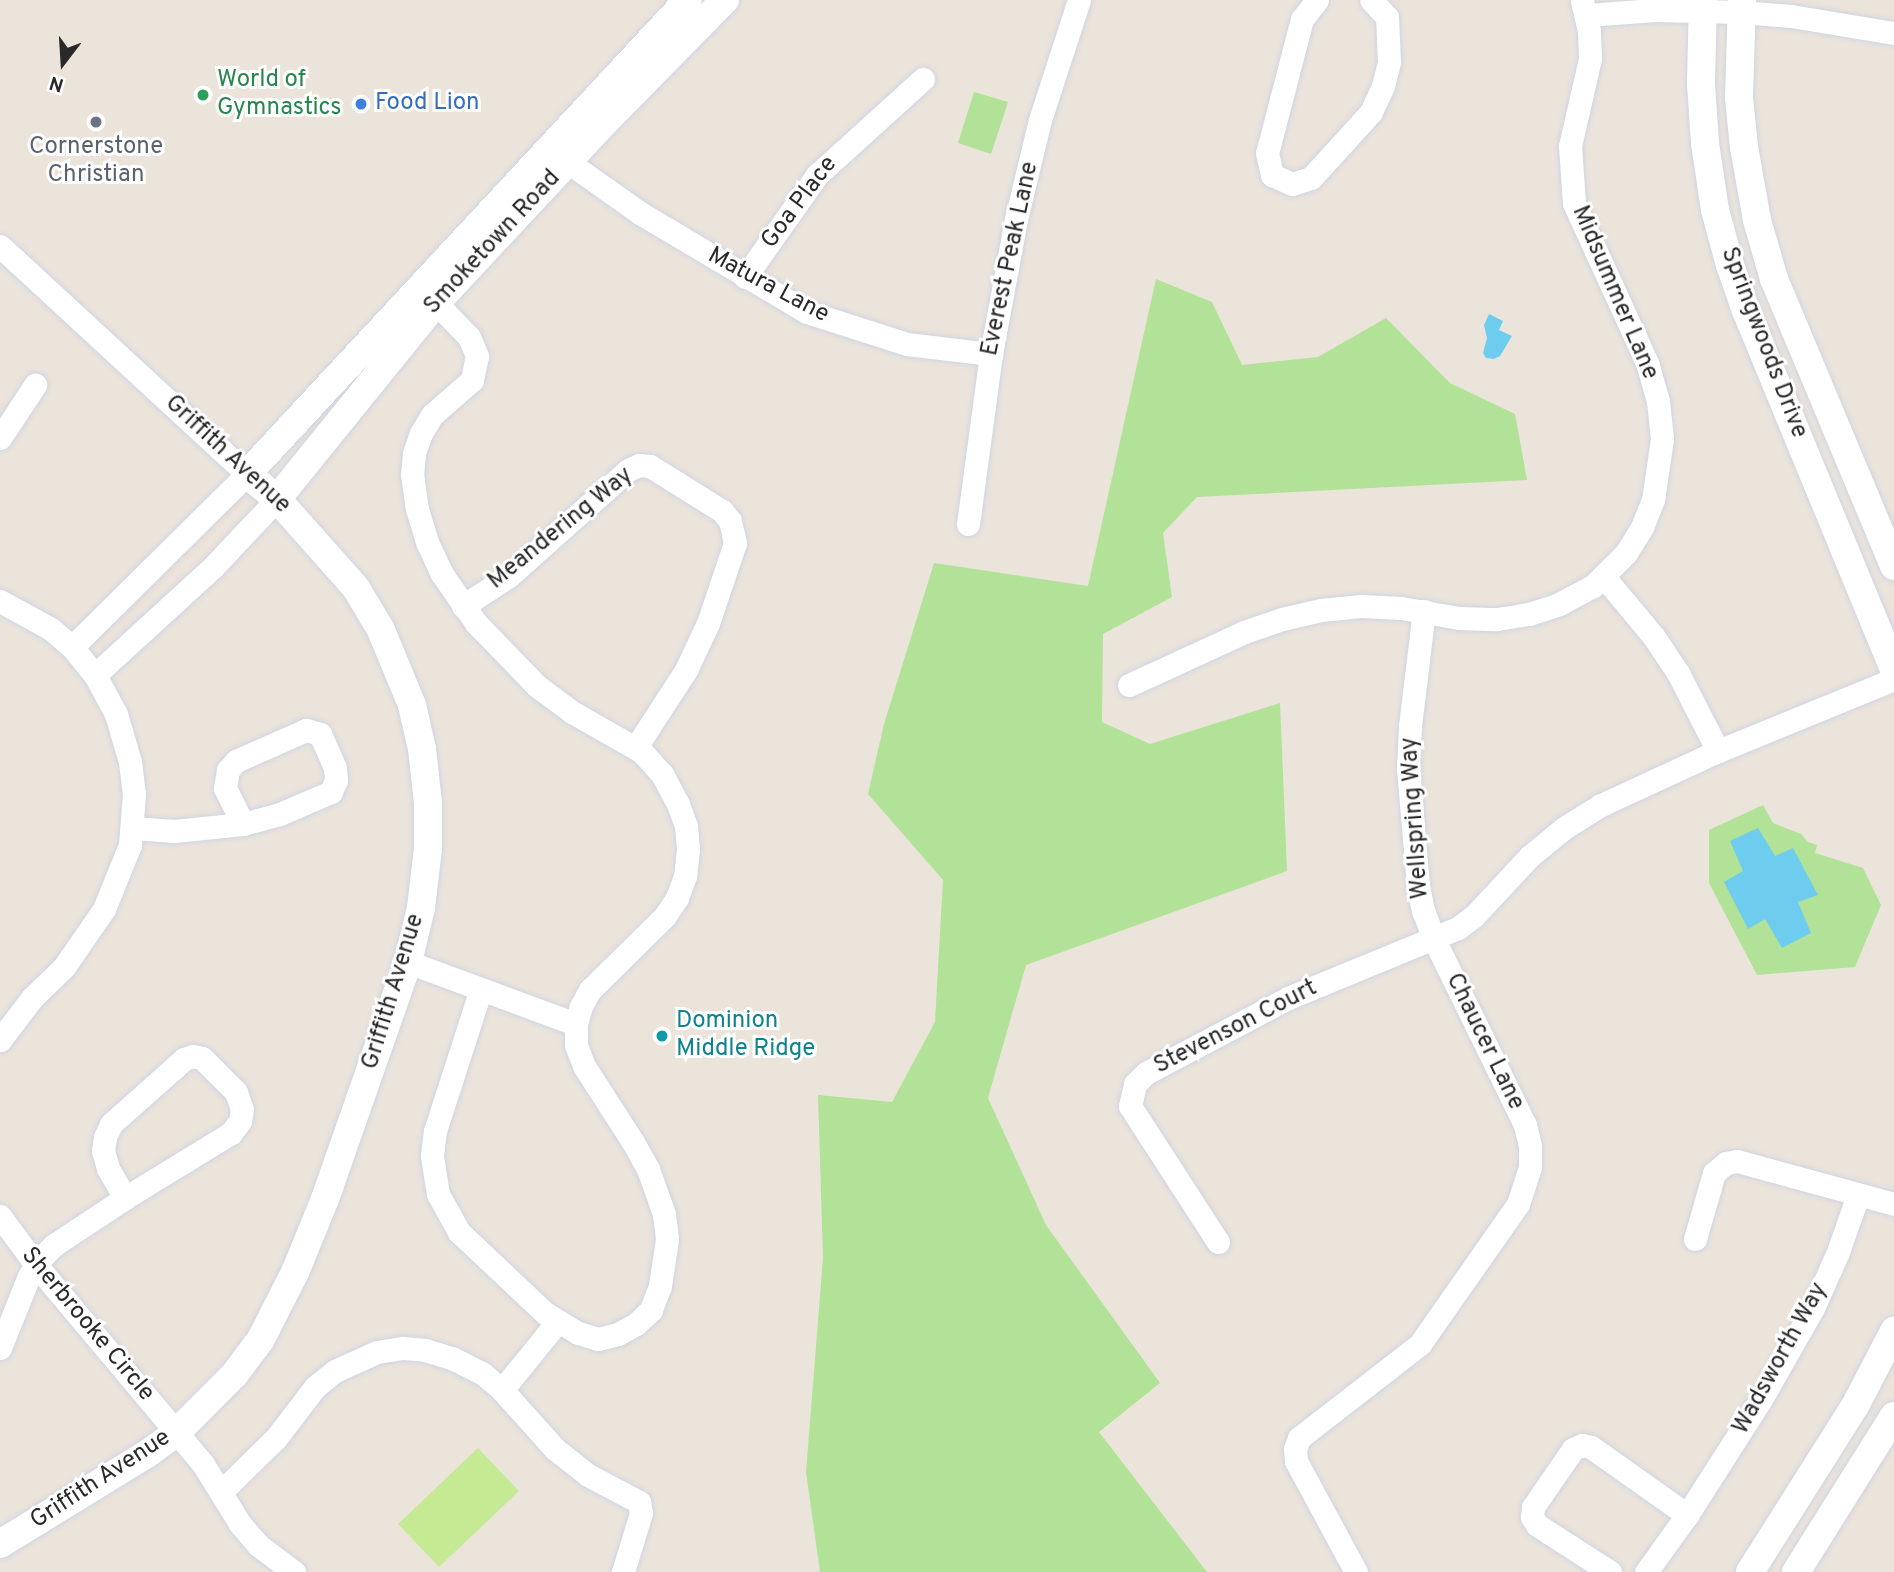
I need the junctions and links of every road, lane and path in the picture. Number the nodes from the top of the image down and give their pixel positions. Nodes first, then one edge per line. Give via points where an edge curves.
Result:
1 (688, 0) edge
2 (725, 0) edge
3 (1079, 0) edge
4 (1317, 0) edge
5 (1382, 3) edge
6 (1703, 5) edge
7 (1742, 6) edge
8 (1584, 8) edge
9 (1894, 33) edge
10 (923, 79) dead end
11 (568, 162) junction
12 (0, 246) edge
13 (745, 277) junction
14 (436, 303) junction
15 (991, 354) junction
16 (35, 386) dead end
17 (0, 438) edge
18 (247, 474) junction
19 (277, 499) junction
20 (968, 524) dead end
21 (1894, 566) edge
22 (1604, 577) junction
23 (0, 601) edge
24 (463, 606) junction
25 (1424, 611) junction
26 (72, 647) junction
27 (1894, 670) edge
28 (95, 675) junction
29 (1894, 679) edge
30 (1129, 685) dead end
31 (636, 747) junction
32 (1718, 751) junction
33 (243, 824) junction
34 (133, 828) junction
35 (1434, 939) junction
36 (408, 962) junction
37 (481, 989) junction
38 (576, 1024) junction
39 (0, 1040) edge
40 (1858, 1195) junction
41 (125, 1198) junction
42 (1894, 1204) edge
43 (0, 1216) edge
44 (1695, 1239) dead end
45 (1218, 1242) dead end
46 (36, 1265) junction
47 (557, 1322) junction
48 (1894, 1331) edge
49 (0, 1348) edge
50 (502, 1390) junction
51 (1894, 1416) edge
52 (177, 1432) junction
53 (221, 1492) junction
54 (1687, 1515) junction
55 (0, 1544) edge
56 (294, 1572) edge
57 (623, 1572) edge
58 (1356, 1572) edge
59 (1610, 1572) edge
60 (1646, 1572) edge
61 (1750, 1572) edge
62 (1796, 1572) edge

1 - 18 street, Smoketown Road
2 - 11 street, Smoketown Road
3 - 15 street, Everest Peak Lane via 1034,145
4 - 5 street via 1302,19 1267,153 1272,175 1292,184 1311,178 1371,112 1389,62
6 - 7 street
6 - 8 street
6 - 27 street, Springwoods Drive via 1705,143 1730,265
7 - 9 street
7 - 21 street, Springwoods Drive via 1739,98 1757,220 1774,279
8 - 22 street, Midsummer Lane via 1590,59 1570,146 1574,203 1647,365 1658,401 1662,439 1660,470 1646,518 1626,553
10 - 13 street, Goa Place via 817,175
11 - 13 street, Matura Lane via 640,213
11 - 14 street, Smoketown Road
12 - 18 street, Griffith Avenue
13 - 15 street, Matura Lane via 807,312 856,330 907,344
14 - 19 street, Smoketown Road
14 - 24 street via 473,343 477,367 463,391 432,415 421,433 412,474 427,542
15 - 20 street, Everest Peak Lane
16 - 17 street
18 - 19 street, Griffith Avenue
18 - 26 street
19 - 28 street via 213,567
19 - 36 street, Griffith Avenue via 356,588 381,630 412,705 422,749 428,848
22 - 25 street, Midsummer Lane via 1559,604 1529,614 1459,618
22 - 32 street via 1654,636
23 - 26 street via 32,617
24 - 31 street via 504,656 537,686 572,712
24 - 31 street, Meandering Way via 509,576 639,465 650,466 722,511 730,521 734,543 708,623 686,670
25 - 30 street, Midsummer Lane via 1361,606 1282,619
25 - 35 street, Wellspring Way via 1408,769 1418,885
26 - 28 street
28 - 34 street via 116,714 130,762
29 - 32 street
31 - 38 street via 662,774 678,804 688,849 685,876 664,917 590,990
32 - 35 street via 1601,804 1564,828 1474,915
33 - 33 street via 331,792 335,768 320,734 306,730 236,761 228,770 225,788
33 - 34 street via 174,831
34 - 39 street via 121,874 88,936
35 - 45 street, Stevenson Court via 1288,998 1146,1073 1135,1084 1130,1106
35 - 58 street, Chaucer Lane via 1525,1125 1530,1167 1518,1204 1420,1344 1299,1437 1297,1461
36 - 37 street
36 - 52 street, Griffith Avenue via 296,1270 261,1339 234,1375
37 - 38 street
37 - 47 street via 435,1131 433,1175 445,1212 459,1232
38 - 47 street via 576,1045 584,1066 648,1170 664,1214 665,1265 651,1310 618,1334 598,1339
40 - 42 street
40 - 44 street via 1737,1161 1726,1163 1714,1173
40 - 54 street, Wadsworth Way via 1813,1308
41 - 41 street via 231,1133 240,1121 242,1109 236,1092 202,1058 184,1059 111,1124 103,1151 107,1168
41 - 46 street via 54,1245
43 - 46 street, Sherbrooke Circle
46 - 49 street
46 - 52 street, Sherbrooke Circle
47 - 50 street
48 - 61 street via 1855,1406
50 - 53 street via 482,1373 425,1350 403,1348 353,1360 315,1387 276,1438
50 - 57 street via 555,1449 588,1475 639,1502 641,1513
51 - 62 street
52 - 53 street, Sherbrooke Circle
52 - 55 street, Griffith Avenue
53 - 56 street, Sherbrooke Circle via 258,1545
54 - 59 street via 1591,1447 1573,1449 1533,1507 1532,1517 1536,1525
54 - 60 street, Wadsworth Way

